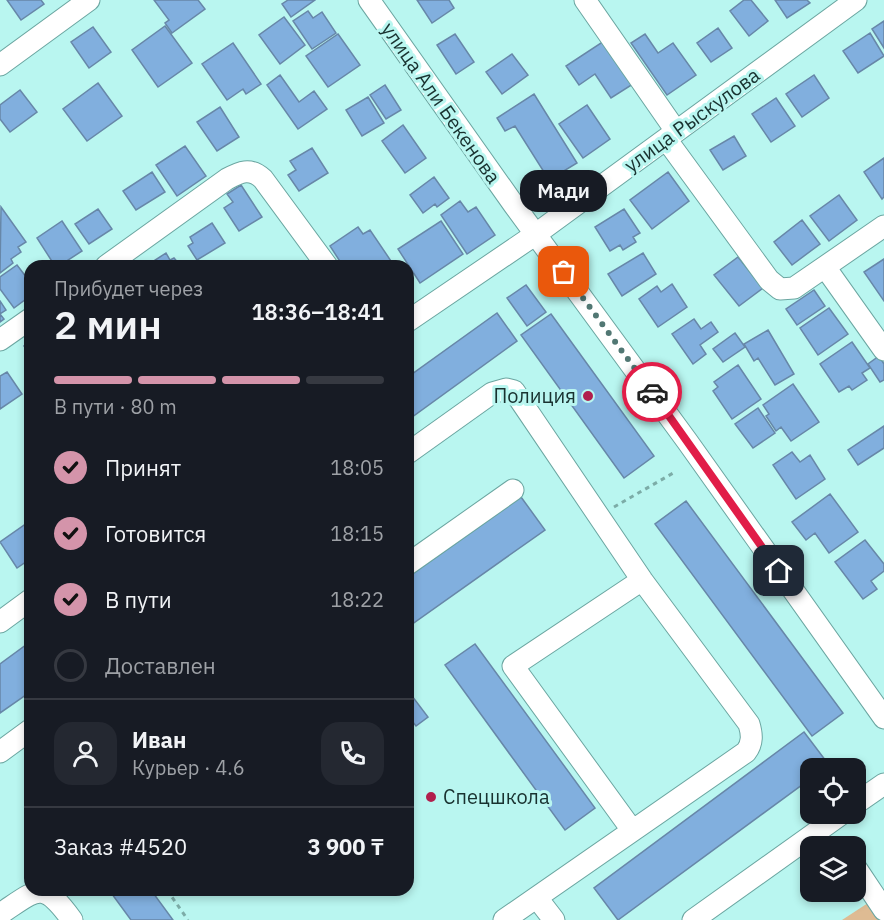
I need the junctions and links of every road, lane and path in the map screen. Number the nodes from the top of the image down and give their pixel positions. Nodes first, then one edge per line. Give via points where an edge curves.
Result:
1 (89, 0) edge
2 (369, 0) edge
3 (585, 0) edge
4 (856, 0) edge
5 (0, 65) edge
6 (671, 135) junction
7 (884, 225) edge
8 (536, 234) junction
9 (114, 260) edge
10 (323, 260) edge
11 (825, 267) junction
12 (414, 317) edge
13 (24, 323) edge
14 (0, 340) edge
15 (884, 350) edge
16 (414, 449) edge
17 (675, 472) dead end
18 (513, 489) dead end
19 (600, 515) junction
20 (414, 560) edge
21 (642, 580) junction
22 (24, 604) edge
23 (0, 622) edge
24 (884, 718) edge
25 (24, 734) edge
26 (0, 752) edge
27 (884, 784) edge
28 (866, 796) edge
29 (828, 824) edge
30 (632, 830) junction
31 (866, 883) edge
32 (27, 896) edge
33 (52, 896) edge
34 (171, 896) edge
35 (537, 898) junction
36 (884, 910) edge
37 (0, 914) edge
38 (72, 920) edge
39 (188, 920) edge
40 (504, 920) edge
41 (554, 920) edge
42 (693, 920) edge

1 - 5 street
2 - 8 street, улица Али Бекенова
3 - 6 street
4 - 6 street, улица Рыскулова
6 - 8 street, улица Рыскулова
6 - 11 street via 769,280 780,289 794,288
7 - 11 street
8 - 12 street, улица Рыскулова
8 - 24 street, улица Али Бекенова
9 - 10 street via 243,171 262,178
11 - 15 street
13 - 14 street
16 - 19 street via 492,393 514,391
17 - 19 path
18 - 20 street
19 - 21 street
21 - 30 street via 748,724 751,738 746,752
21 - 30 street via 513,666
22 - 23 street
25 - 26 street
27 - 28 street
29 - 42 street
30 - 35 street
31 - 36 street
32 - 37 street
33 - 38 street
34 - 39 path
35 - 40 street
35 - 41 street

